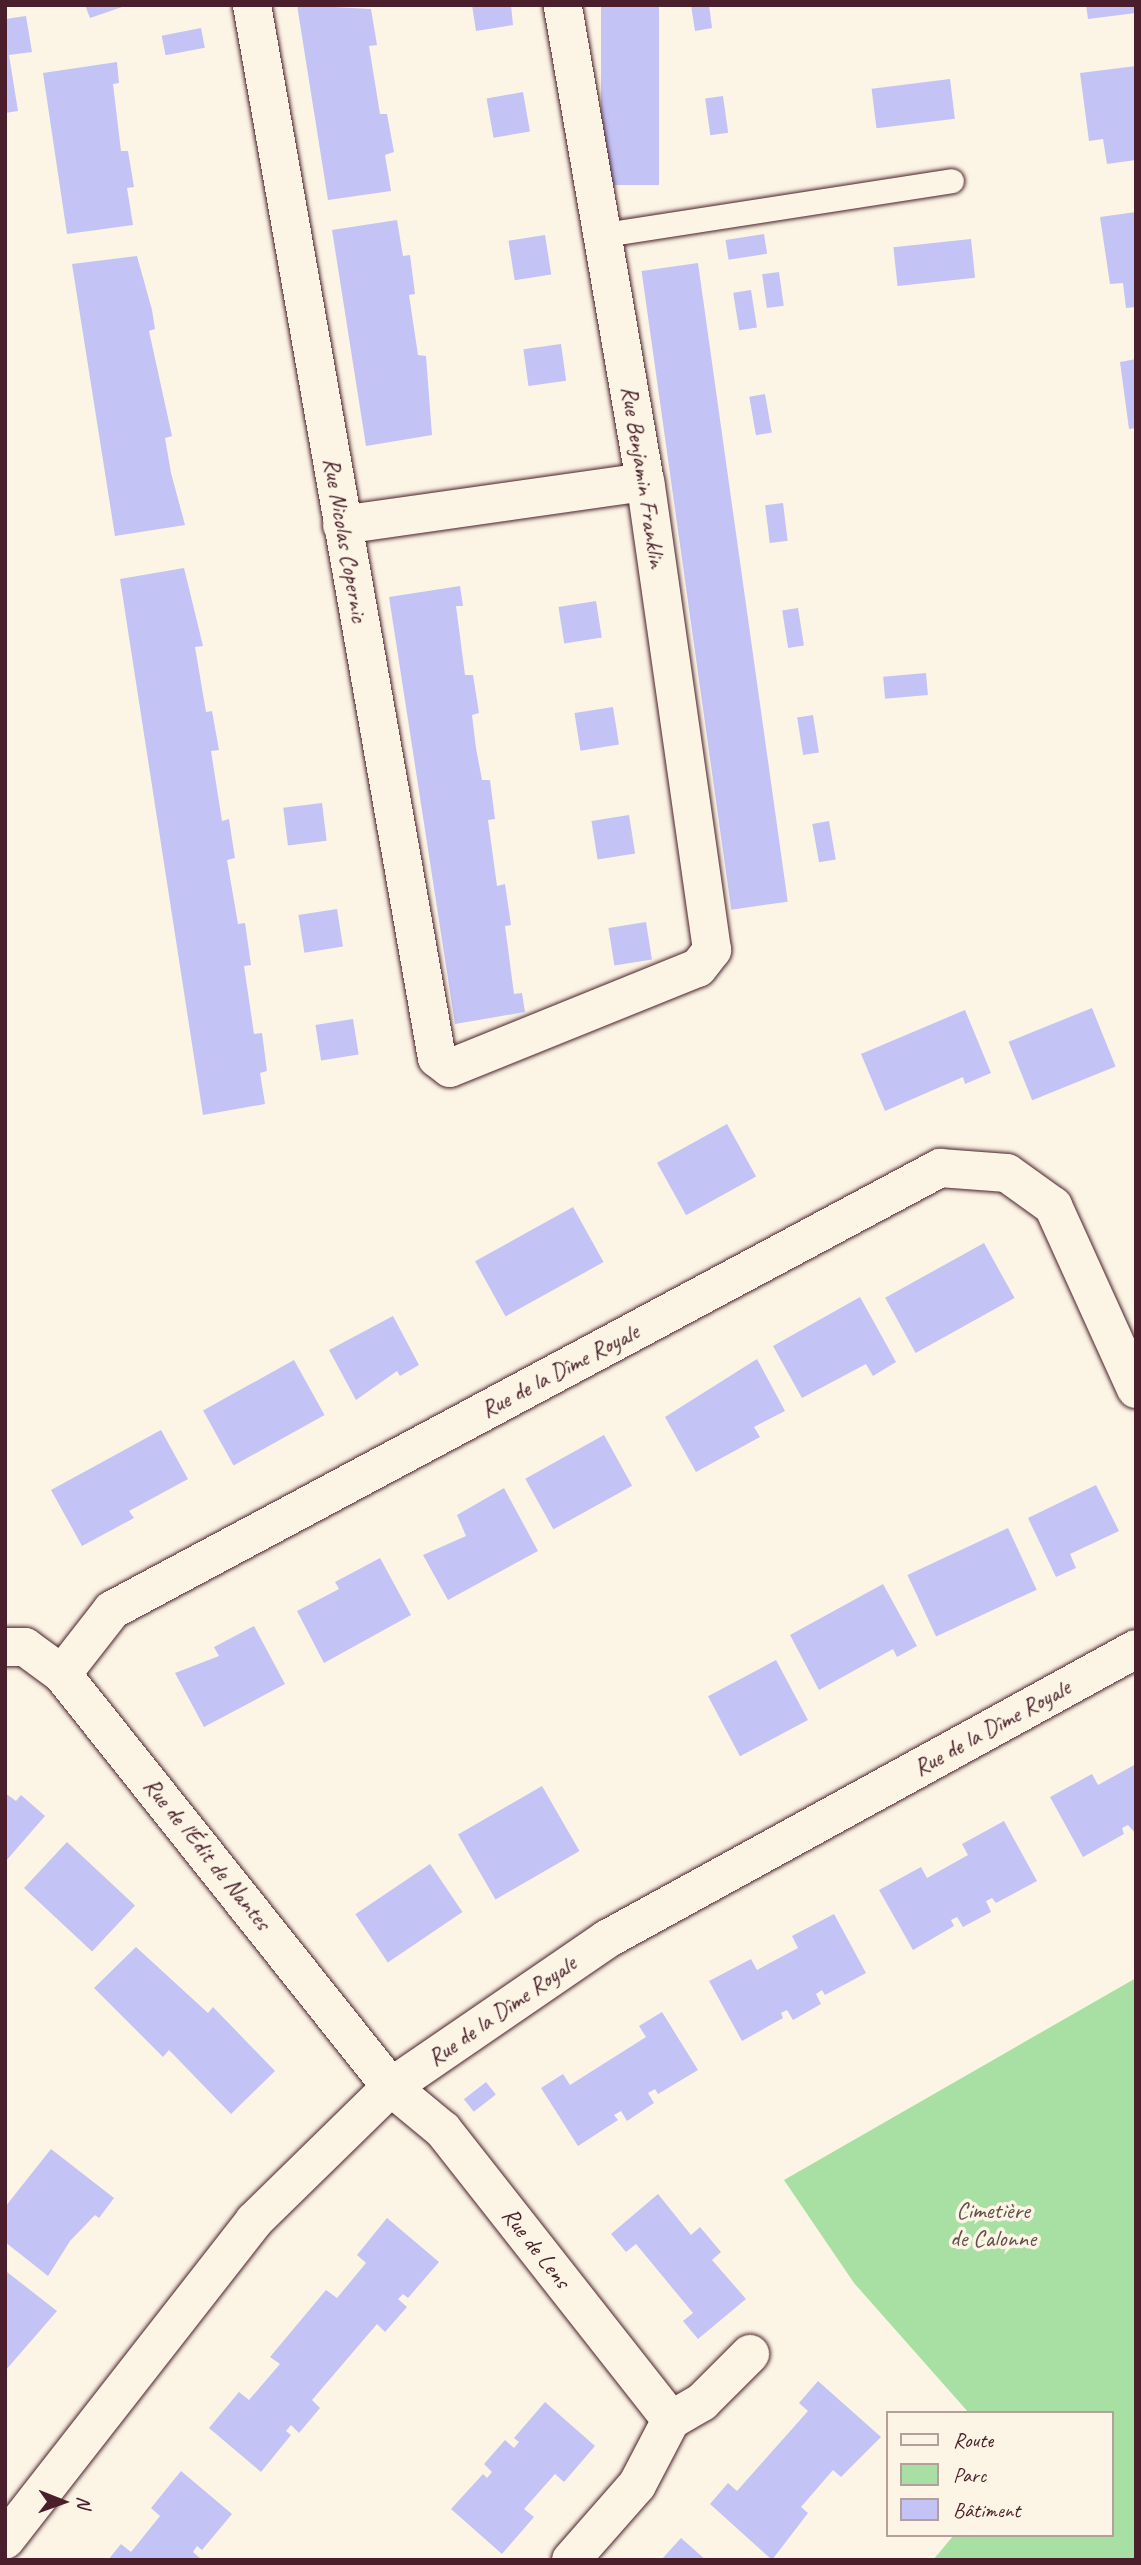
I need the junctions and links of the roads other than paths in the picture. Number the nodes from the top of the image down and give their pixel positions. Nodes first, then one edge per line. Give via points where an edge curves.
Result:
1 (252, 5) edge
2 (563, 5) edge
3 (952, 181) dead end
4 (605, 235) junction
5 (645, 482) junction
6 (342, 525) junction
7 (450, 1068) joint
8 (1136, 1389) edge
9 (5, 1647) edge
10 (1136, 1649) edge
11 (62, 1674) junction
12 (391, 2087) junction
13 (750, 2354) dead end
14 (671, 2420) junction
15 (5, 2540) edge
16 (571, 2560) edge

1 - 6 street, Rue Nicolas Copernic
2 - 4 street, Rue Benjamin Franklin
3 - 4 lane
4 - 5 street, Rue Benjamin Franklin
5 - 6 street
5 - 7 street, Rue Benjamin Franklin via 712,950 698,968
6 - 7 street, Rue Nicolas Copernic via 437,1058
8 - 11 street, Rue de la Dîme Royale via 1053,1206 1007,1173 940,1168 112,1610
9 - 11 street, Rue de l'Édit de Nantes via 25,1647
10 - 12 street, Rue de la Dîme Royale via 607,1939
11 - 12 street, Rue de l'Édit de Nantes
12 - 14 street, Rue de Lens via 443,2130
12 - 15 street, Rue de la Dîme Royale via 254,2221
13 - 14 street via 702,2402
14 - 16 street via 637,2485

